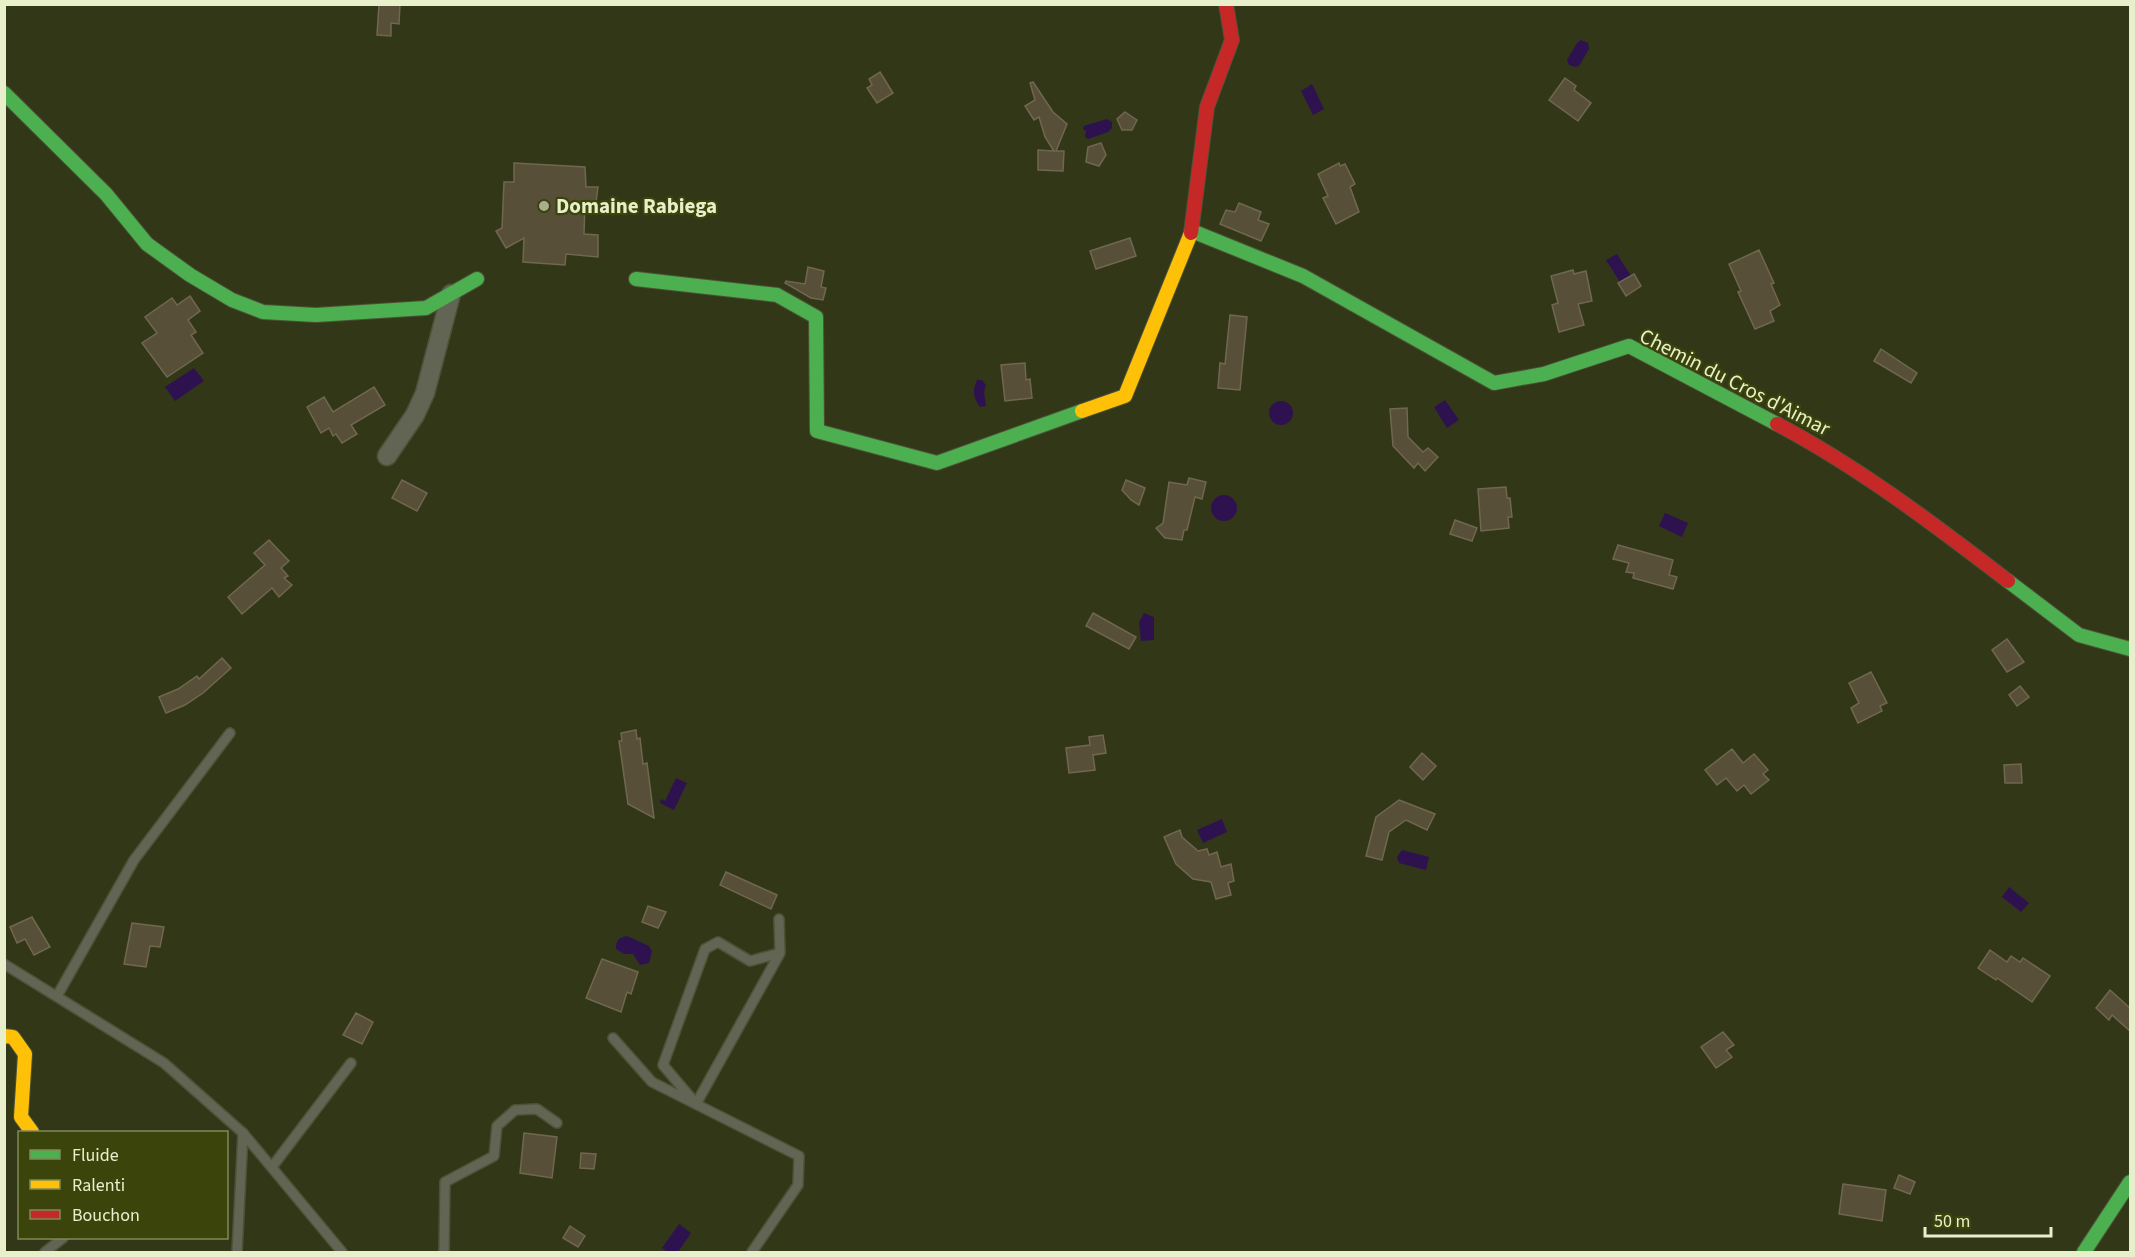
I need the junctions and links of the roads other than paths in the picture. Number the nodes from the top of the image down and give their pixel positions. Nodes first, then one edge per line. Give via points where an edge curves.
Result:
1 (1226, 4) edge
2 (4, 93) edge
3 (1192, 231) junction
4 (477, 279) dead end
5 (636, 279) dead end
6 (451, 294) junction
7 (387, 456) dead end
8 (2130, 649) edge
9 (230, 733) dead end
10 (778, 919) dead end
11 (780, 953) junction
12 (4, 964) edge
13 (57, 996) junction
14 (4, 1036) edge
15 (613, 1038) dead end
16 (351, 1063) dead end
17 (696, 1104) junction
18 (557, 1123) dead end
19 (31, 1131) edge
20 (243, 1132) junction
21 (272, 1167) junction
22 (2130, 1182) edge
23 (62, 1239) edge
24 (45, 1252) edge
25 (237, 1252) edge
26 (342, 1252) edge
27 (444, 1252) edge
28 (752, 1252) edge
29 (2084, 1252) edge

1 - 3 street via 1232,40 1207,108
2 - 6 street via 106,194 147,244 232,300 263,312 316,315 426,308
3 - 5 street via 1125,396 937,463 816,431 816,317 777,295
3 - 8 street, Chemin du Cros d'Aimar via 1303,276 1494,383 1544,374 1629,346 1813,443 1936,526 2079,635
4 - 6 street
6 - 7 street via 425,393
9 - 13 lane via 134,860
10 - 11 lane
11 - 17 lane
11 - 17 lane via 750,961 718,942 705,949 663,1065
12 - 13 lane
13 - 20 lane via 164,1063
14 - 19 street via 13,1037 25,1054 21,1117
15 - 17 lane via 652,1082
16 - 21 lane
17 - 28 lane via 799,1156 798,1185
18 - 27 lane via 537,1109 515,1110 498,1126 494,1156 446,1182
20 - 21 lane
20 - 25 lane
21 - 26 lane
22 - 29 street
23 - 24 lane

